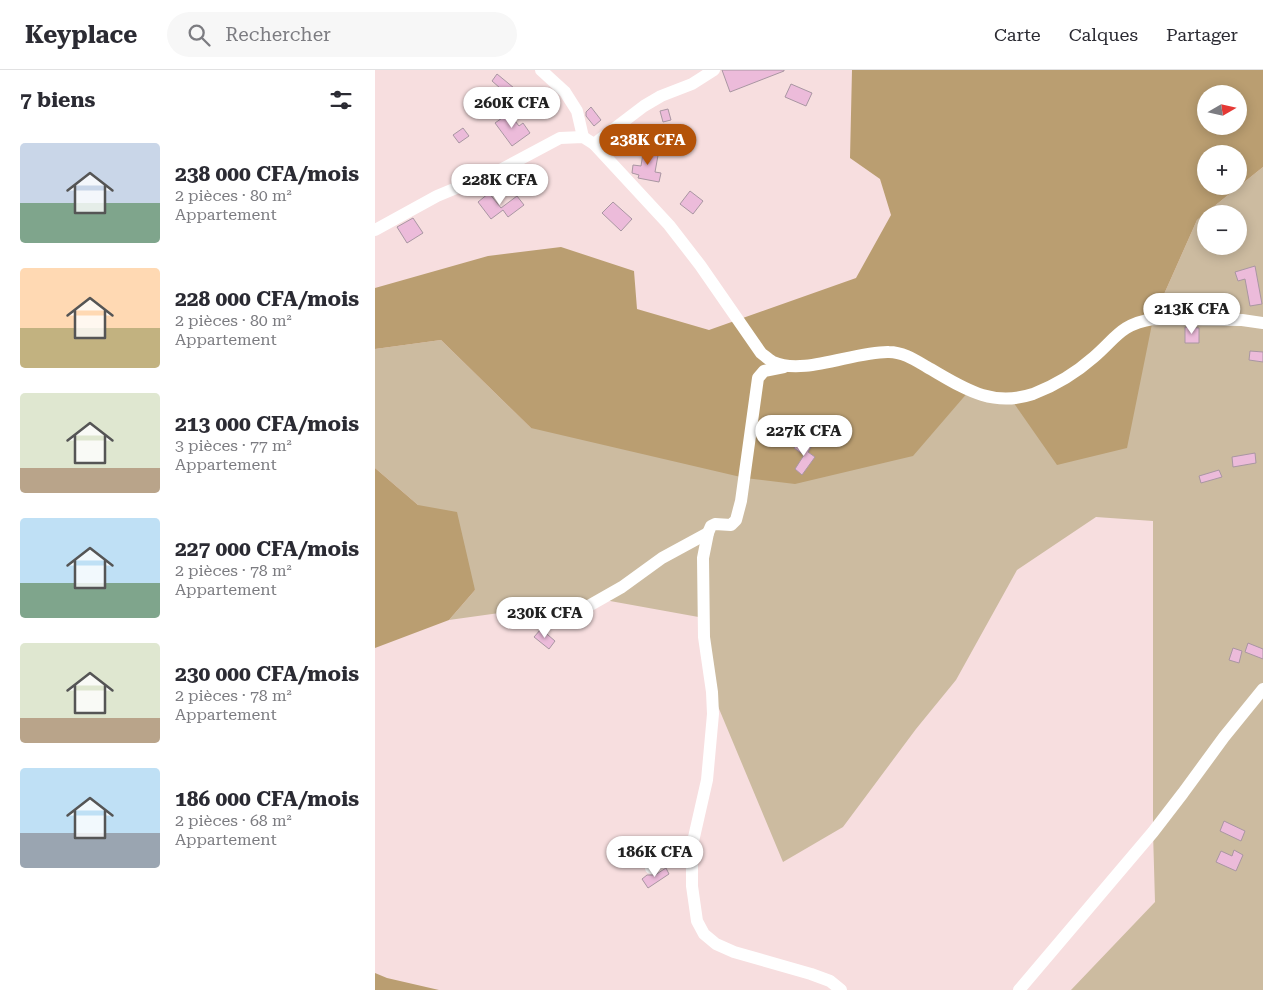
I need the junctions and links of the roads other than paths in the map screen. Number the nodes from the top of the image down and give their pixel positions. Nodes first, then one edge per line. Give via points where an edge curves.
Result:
1 (541, 70) edge
2 (713, 70) edge
3 (583, 138) junction
4 (594, 144) junction
5 (375, 230) edge
6 (1263, 323) edge
7 (788, 367) junction
8 (708, 533) junction
9 (564, 620) dead end
10 (1263, 689) edge
11 (692, 846) junction
12 (651, 868) dead end
13 (841, 990) edge
14 (1019, 990) edge

1 - 3 street via 565,92 577,112
2 - 4 street via 692,84 644,106
3 - 4 street
3 - 5 street via 560,138 502,169 437,196
4 - 7 street via 669,225 761,353 772,362
6 - 7 street via 1242,320 1142,321 1120,331 1095,357 1063,378 1033,393 1011,399 968,391 908,356 889,352
7 - 8 street via 765,371 758,378 736,520 731,525 715,524
8 - 9 street
8 - 11 street via 703,558 703,637 713,714 707,780
10 - 14 street via 1153,832
11 - 12 street
11 - 13 street via 693,894 697,921 704,934 734,952 811,974 830,981

